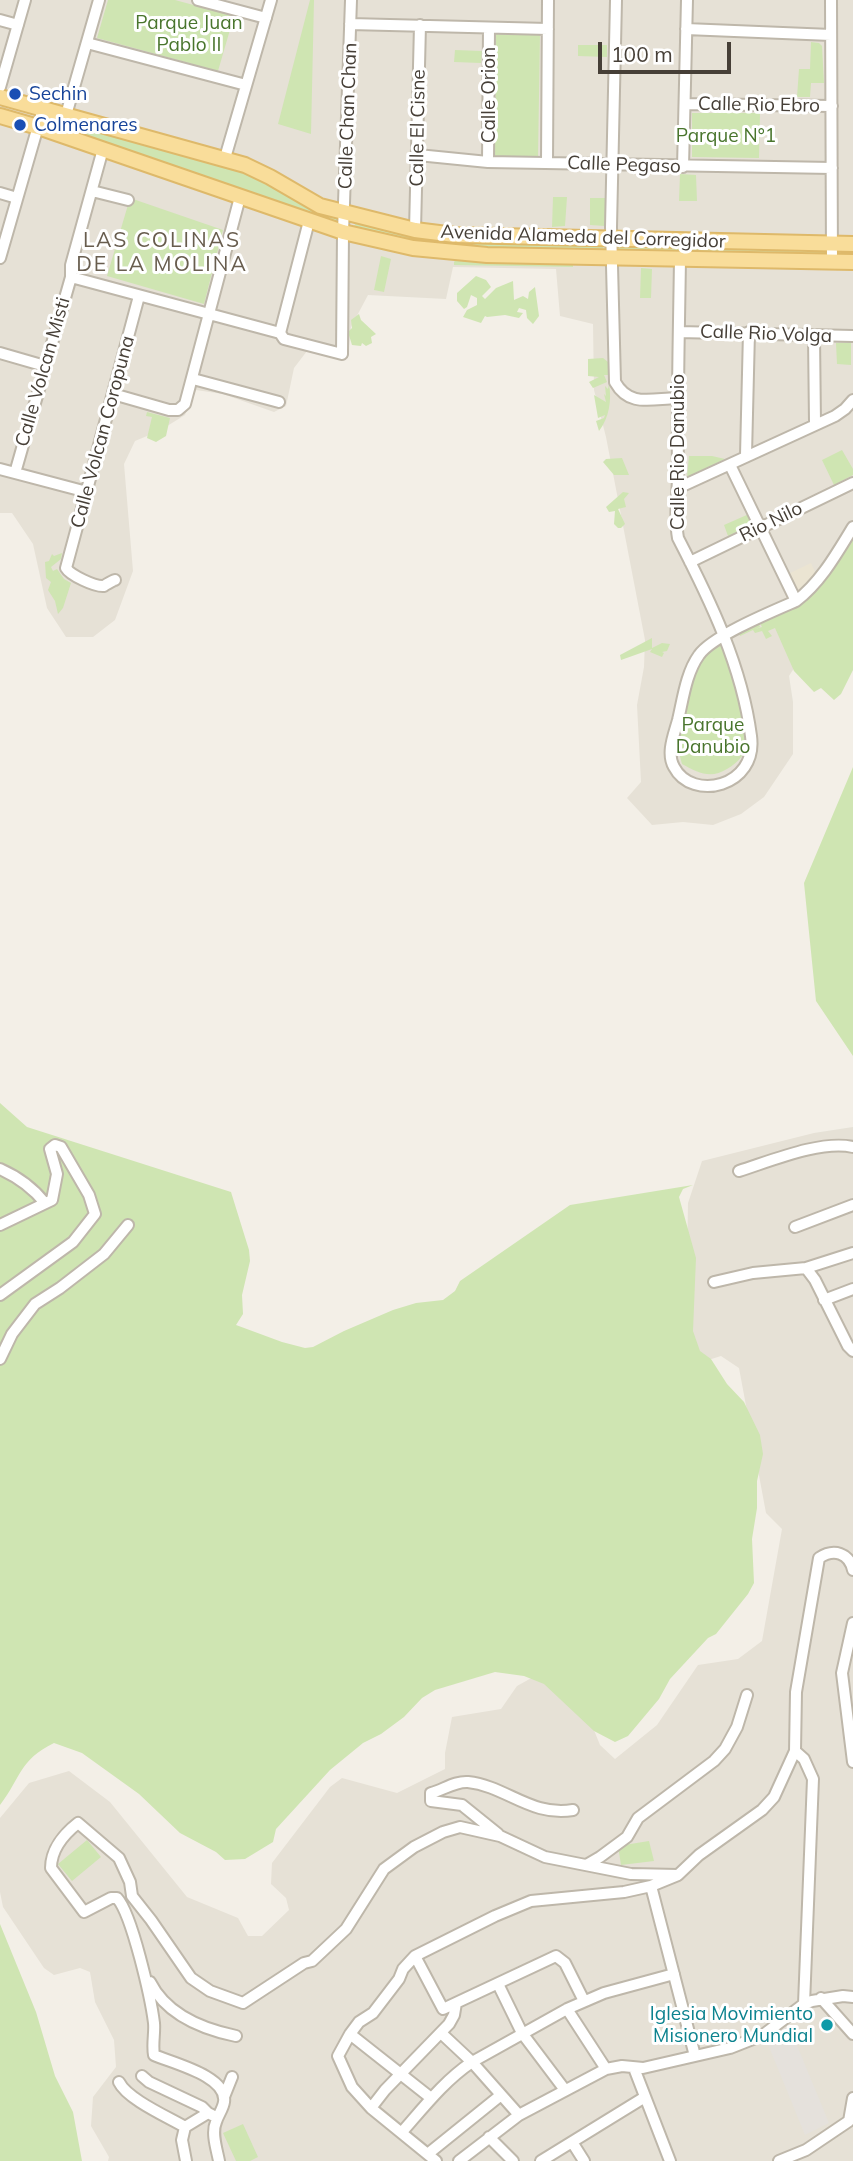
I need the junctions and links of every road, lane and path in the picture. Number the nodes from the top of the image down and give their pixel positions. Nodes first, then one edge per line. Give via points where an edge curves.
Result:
1 (25, 0) edge
2 (99, 0) edge
3 (198, 0) edge
4 (271, 0) edge
5 (351, 0) edge
6 (548, 0) edge
7 (616, 0) edge
8 (687, 0) edge
9 (831, 0) edge
10 (266, 18) junction
11 (0, 20) edge
12 (351, 24) junction
13 (18, 26) junction
14 (420, 26) junction
15 (489, 27) junction
16 (548, 29) junction
17 (686, 29) junction
18 (831, 35) junction
19 (87, 43) junction
20 (246, 85) junction
21 (0, 87) edge
22 (0, 97) edge
23 (685, 104) junction
24 (832, 106) junction
25 (43, 109) junction
26 (66, 115) junction
27 (0, 116) edge
28 (38, 127) junction
29 (103, 149) junction
30 (418, 155) junction
31 (225, 158) junction
32 (488, 162) junction
33 (547, 162) junction
34 (613, 165) junction
35 (683, 167) junction
36 (832, 168) junction
37 (92, 191) junction
38 (0, 193) edge
39 (240, 197) junction
40 (17, 198) junction
41 (128, 200) dead end
42 (345, 214) junction
43 (309, 221) junction
44 (415, 230) junction
45 (343, 232) junction
46 (611, 239) junction
47 (832, 244) junction
48 (853, 244) edge
49 (0, 258) edge
50 (611, 258) junction
51 (680, 259) junction
52 (832, 262) junction
53 (853, 262) edge
54 (71, 276) junction
55 (139, 296) junction
56 (209, 314) junction
57 (679, 332) junction
58 (749, 332) junction
59 (280, 333) junction
60 (814, 336) junction
61 (853, 336) edge
62 (0, 353) edge
63 (45, 366) junction
64 (193, 379) junction
65 (113, 394) junction
66 (677, 398) junction
67 (853, 400) edge
68 (279, 401) dead end
69 (815, 423) junction
70 (747, 456) junction
71 (730, 465) junction
72 (0, 469) edge
73 (15, 473) junction
74 (853, 483) edge
75 (678, 488) junction
76 (87, 492) junction
77 (760, 527) junction
78 (853, 527) edge
79 (690, 562) junction
80 (115, 580) dead end
81 (796, 601) junction
82 (724, 636) junction
83 (853, 1147) edge
84 (0, 1169) edge
85 (739, 1171) dead end
86 (46, 1203) junction
87 (853, 1205) edge
88 (0, 1224) edge
89 (128, 1225) dead end
90 (795, 1227) dead end
91 (853, 1253) edge
92 (806, 1268) junction
93 (714, 1282) dead end
94 (853, 1289) edge
95 (0, 1295) edge
96 (824, 1300) junction
97 (853, 1351) edge
98 (0, 1359) edge
99 (853, 1570) edge
100 (853, 1623) edge
101 (747, 1695) dead end
102 (795, 1751) junction
103 (853, 1762) edge
104 (573, 1810) dead end
105 (500, 1836) junction
106 (588, 1864) junction
107 (681, 1873) junction
108 (651, 1886) junction
109 (151, 1920) junction
110 (131, 1930) junction
111 (415, 1956) junction
112 (141, 1964) junction
113 (674, 1974) junction
114 (498, 1984) junction
115 (853, 1997) edge
116 (821, 1998) junction
117 (584, 2001) junction
118 (456, 2003) junction
119 (804, 2004) junction
120 (567, 2010) junction
121 (441, 2033) junction
122 (522, 2033) junction
123 (350, 2034) junction
124 (853, 2034) edge
125 (236, 2036) dead end
126 (695, 2056) junction
127 (472, 2062) junction
128 (634, 2068) junction
129 (606, 2069) junction
130 (401, 2075) junction
131 (142, 2076) dead end
132 (232, 2077) dead end
133 (119, 2082) dead end
134 (565, 2090) junction
135 (501, 2095) junction
136 (224, 2097) junction
137 (645, 2097) junction
138 (432, 2098) junction
139 (853, 2098) edge
140 (371, 2108) junction
141 (214, 2115) junction
142 (519, 2115) junction
143 (851, 2124) edge
144 (185, 2127) junction
145 (402, 2132) junction
146 (489, 2137) junction
147 (572, 2142) junction
148 (433, 2157) edge
149 (669, 2157) edge
150 (186, 2161) edge
151 (219, 2161) edge
152 (459, 2161) edge
153 (513, 2161) edge
154 (541, 2161) edge
155 (584, 2161) edge
156 (656, 2161) edge
157 (779, 2161) edge

1 - 13 street
2 - 19 street
3 - 10 street
4 - 10 street
5 - 12 street, Calle Chan Chan
6 - 16 street
7 - 34 street
8 - 17 street
9 - 18 street
10 - 20 street
11 - 13 street
12 - 14 street
12 - 42 street, Calle Chan Chan
13 - 21 street
14 - 15 street
14 - 30 street, Calle El Cisne
15 - 16 street
15 - 32 street, Calle Orion
16 - 33 street
17 - 18 street
17 - 23 street
18 - 24 street
19 - 20 street
19 - 26 street
20 - 31 street
22 - 25 main road, Avenida Alameda del Corregidor
23 - 24 street, Calle Rio Ebro
23 - 35 street
24 - 36 street
25 - 26 main road, Avenida Alameda del Corregidor
25 - 28 street
26 - 31 main road, Avenida Alameda del Corregidor
27 - 28 main road, Avenida Alameda del Corregidor
28 - 29 main road, Avenida Alameda del Corregidor
28 - 40 street
29 - 37 street, Calle Volcan Misti
29 - 39 main road, Avenida Alameda del Corregidor
30 - 32 street, Calle Pegaso
30 - 44 street, Calle El Cisne
31 - 42 main road, Avenida Alameda del Corregidor
32 - 33 street, Calle Pegaso
33 - 34 street, Calle Pegaso
34 - 35 street, Calle Pegaso
34 - 46 street
35 - 36 street, Calle Pegaso
36 - 47 street
37 - 41 street
37 - 54 street, Calle Volcan Misti
38 - 40 street
39 - 43 main road, Avenida Alameda del Corregidor
39 - 56 street
40 - 49 street
42 - 44 main road, Avenida Alameda del Corregidor
42 - 45 street, Calle Chan Chan
43 - 45 main road, Avenida Alameda del Corregidor
43 - 59 street
44 - 46 main road, Avenida Alameda del Corregidor
45 - 50 main road, Avenida Alameda del Corregidor via 464,254
45 - 59 street, Calle Chan Chan via 342,354 284,339
46 - 47 main road, Avenida Alameda del Corregidor
46 - 50 street
47 - 48 main road, Avenida Alameda del Corregidor
47 - 52 street
50 - 51 main road, Avenida Alameda del Corregidor
50 - 66 street via 615,382 631,399
51 - 52 main road, Avenida Alameda del Corregidor
51 - 57 street, Calle Rio Danubio
52 - 53 main road, Avenida Alameda del Corregidor
54 - 55 street
54 - 63 street, Calle Volcan Misti
55 - 56 street
55 - 65 street, Calle Volcan Coropuna
56 - 59 street
56 - 64 street
57 - 58 street, Calle Rio Volga
57 - 66 street, Calle Rio Danubio
58 - 60 street, Calle Rio Volga
58 - 70 street
60 - 61 street, Calle Rio Volga
60 - 69 street
62 - 63 street
63 - 73 street, Calle Volcan Misti
64 - 65 street via 185,404 178,410
64 - 68 street
65 - 76 street, Calle Volcan Coropuna
66 - 75 street, Calle Rio Danubio
67 - 69 street via 835,416
69 - 70 street
70 - 71 street
71 - 75 street
71 - 77 street
72 - 73 street
73 - 76 street
74 - 77 street, Rio Nilo
75 - 79 street, Calle Rio Danubio via 675,522
76 - 80 street, Calle Volcan Coropuna via 66,568 73,576 101,585
77 - 79 street, Rio Nilo
77 - 81 street
78 - 81 street via 819,580
79 - 82 street, Calle Rio Danubio
81 - 82 street
82 - 82 street via 738,676 752,747 741,773 713,786 694,783 678,773 671,748 691,669 707,646
83 - 85 street via 820,1148
84 - 86 street via 20,1179
86 - 88 street
86 - 95 street via 52,1200 57,1174 50,1149 58,1146 65,1150 95,1214 73,1242
87 - 90 street
89 - 98 street via 104,1254 35,1304
91 - 92 street
92 - 93 street
92 - 96 street
94 - 96 street
96 - 97 street
99 - 102 street via 846,1556 837,1552 827,1553 817,1566 796,1692
100 - 103 street via 842,1674
101 - 106 street via 737,1727 715,1761 638,1818 627,1837
102 - 107 street via 774,1797 762,1810
102 - 119 street via 813,1779
104 - 105 street via 548,1812 466,1782 431,1793 431,1801 462,1805
105 - 106 street via 545,1857
105 - 109 street via 460,1827 414,1847 384,1869 346,1929 312,1962 243,2003 191,1978
106 - 107 street via 632,1874
107 - 108 street
108 - 111 street via 531,1901
108 - 113 street
109 - 110 street
109 - 110 street via 132,1896 119,1858 78,1823 53,1853 51,1868 84,1912 117,1898
110 - 112 street
111 - 118 street via 443,2009
111 - 123 street via 373,2013
112 - 125 street via 157,1996 172,2011
112 - 136 street via 154,2024 154,2055 218,2084
113 - 117 street
113 - 126 street
114 - 117 street via 556,1956 565,1963
114 - 118 street
114 - 122 street
115 - 116 street
116 - 119 street
116 - 124 street
117 - 120 street
118 - 121 street via 454,2015
119 - 126 street via 763,2035
120 - 122 street
120 - 129 street
121 - 127 street
121 - 130 street
122 - 127 street
122 - 134 street
123 - 130 street
123 - 140 street via 338,2056 352,2087
126 - 128 street
127 - 135 street
127 - 138 street
128 - 129 street
128 - 137 street
129 - 134 street
130 - 138 street
130 - 140 street
131 - 141 street
132 - 136 street
133 - 144 street via 132,2098
134 - 142 street
135 - 142 street
135 - 148 street
136 - 141 street
137 - 147 street
137 - 149 street
138 - 145 street
139 - 143 street
140 - 145 street
141 - 144 street
141 - 151 street
142 - 146 street
143 - 157 street
144 - 150 street
145 - 148 street
146 - 152 street
146 - 153 street
147 - 154 street
147 - 155 street
149 - 156 street

